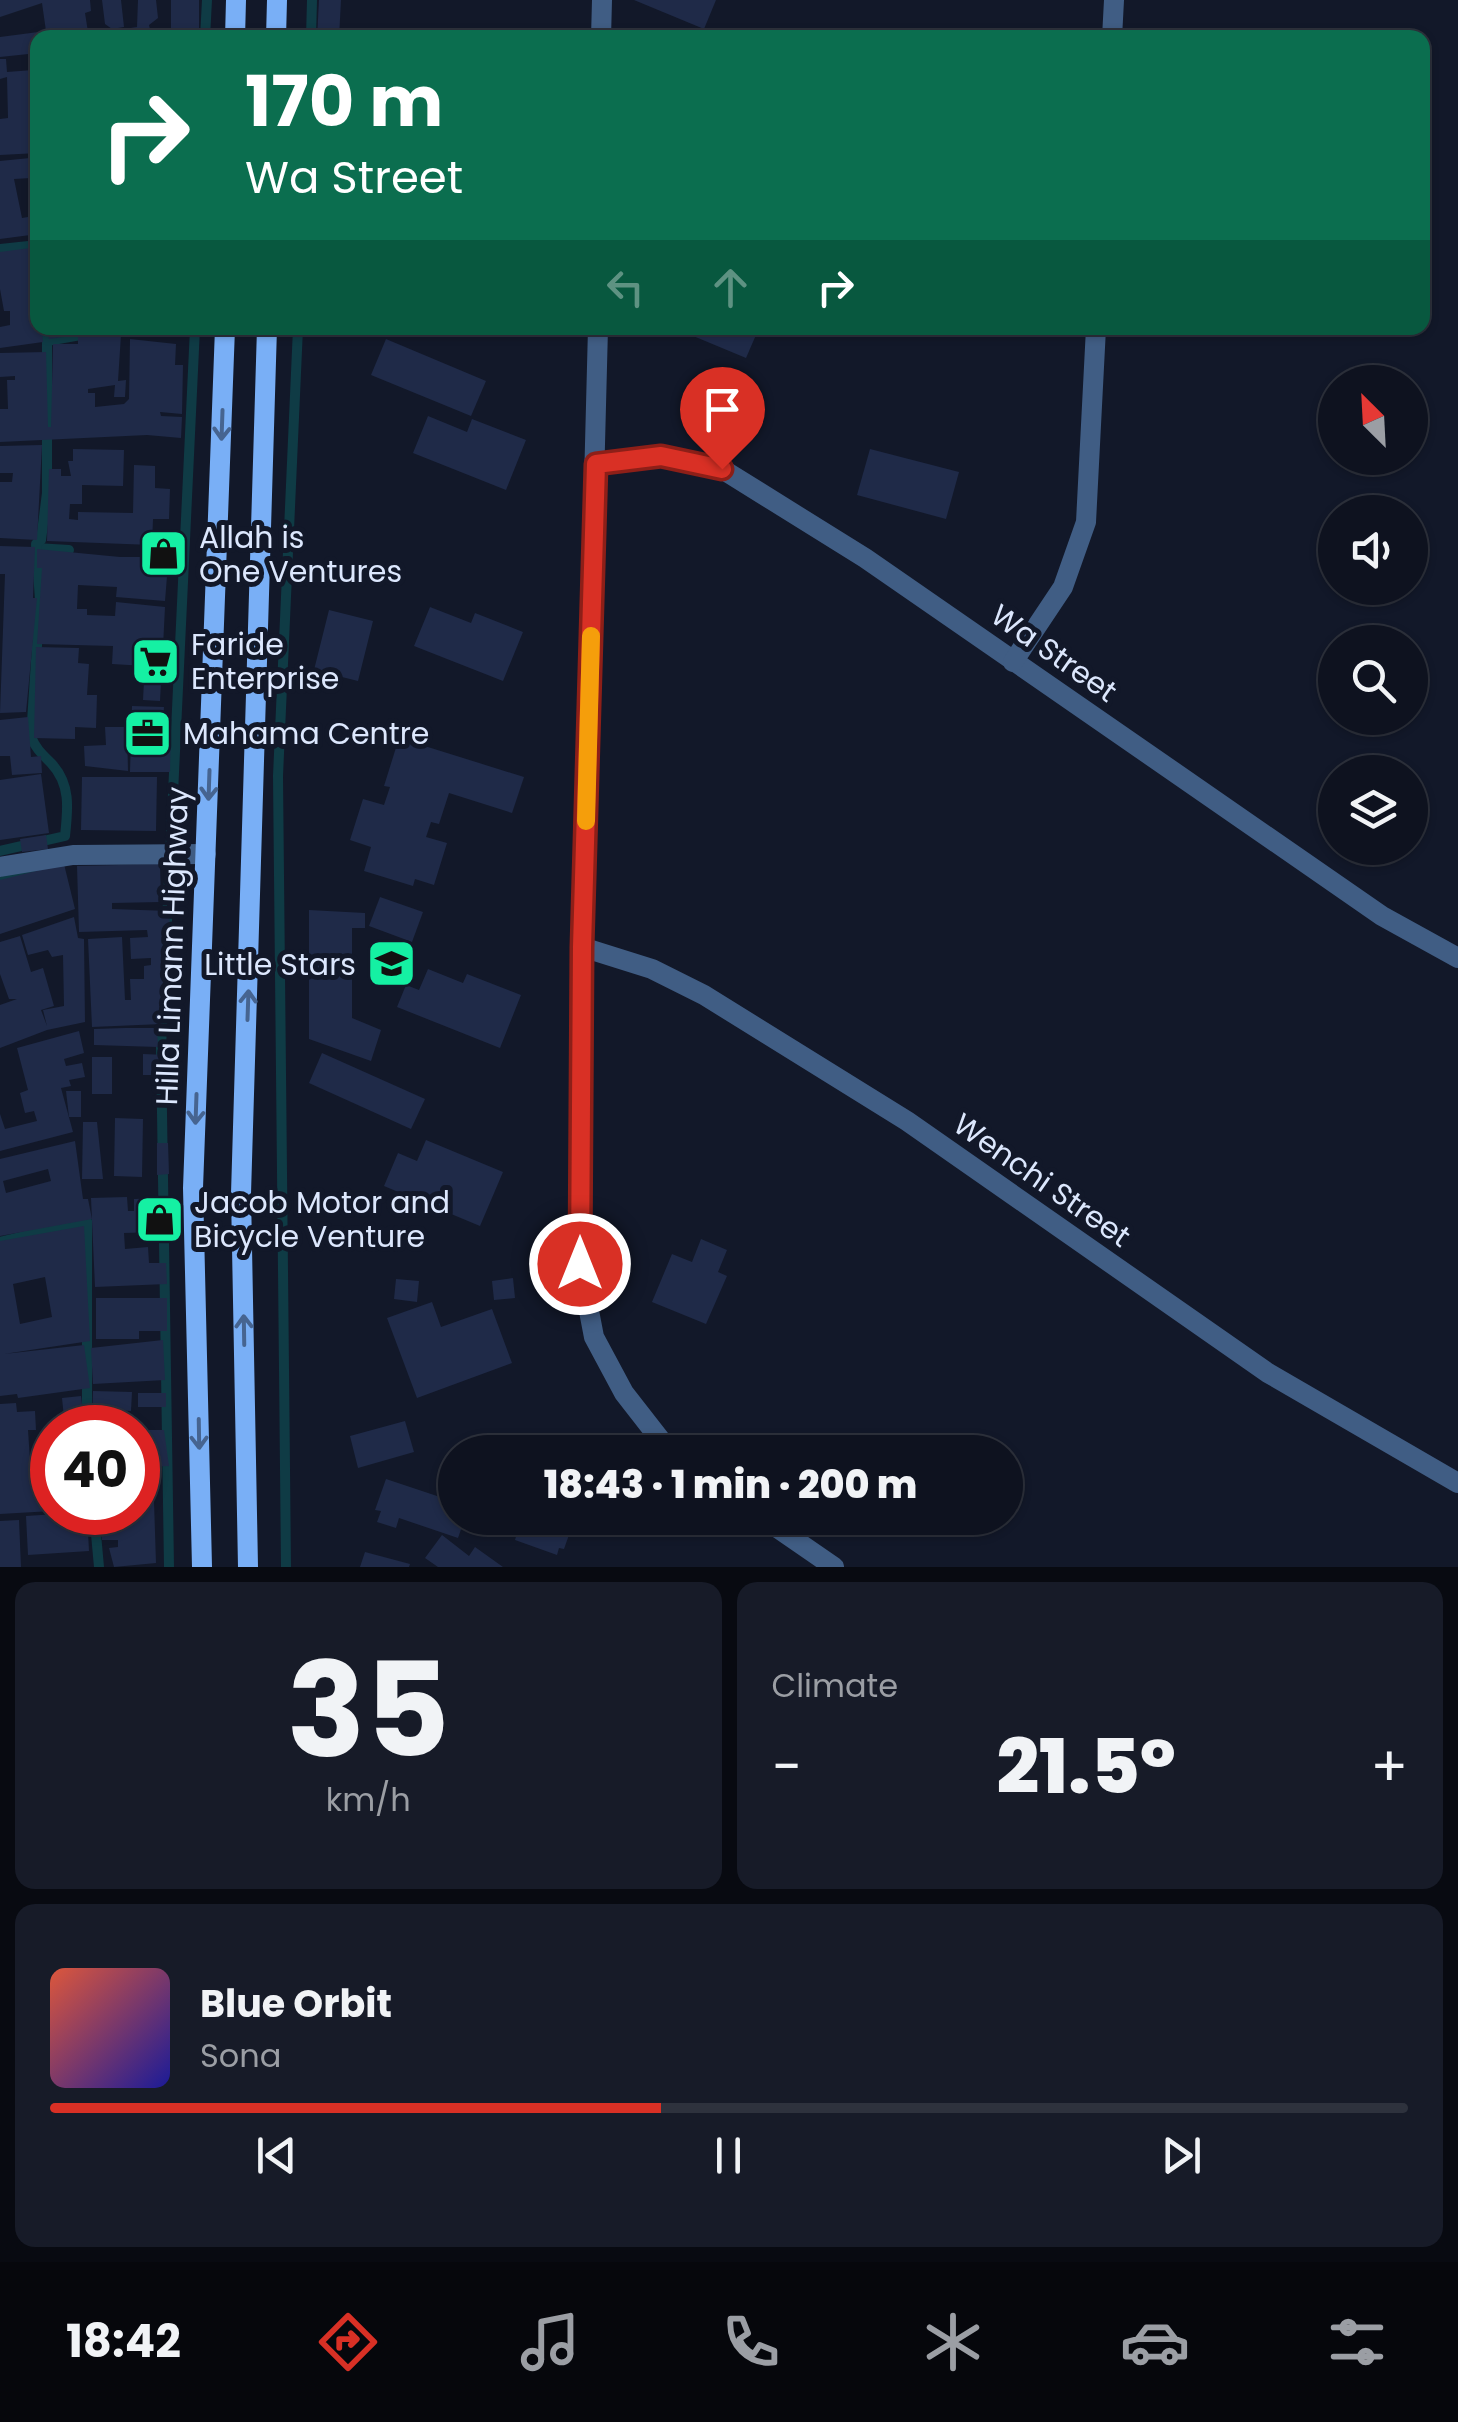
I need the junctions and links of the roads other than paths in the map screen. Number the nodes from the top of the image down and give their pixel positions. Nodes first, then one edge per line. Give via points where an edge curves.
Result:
1 (236, 0) edge
2 (277, 0) edge
3 (602, 0) edge
4 (1114, 0) edge
5 (235, 30) edge
6 (276, 30) edge
7 (601, 30) edge
8 (1112, 30) edge
9 (225, 335) edge
10 (268, 335) edge
11 (598, 335) edge
12 (1096, 335) edge
13 (596, 464) junction
14 (1013, 662) junction
15 (206, 854) junction
16 (0, 866) edge
17 (582, 947) junction
18 (1458, 958) edge
19 (657, 1435) edge
20 (1458, 1483) edge
21 (788, 1535) edge
22 (202, 1567) edge
23 (248, 1567) edge
24 (834, 1567) edge

1 - 5 main road
2 - 6 main road
3 - 7 street
4 - 8 street
9 -> 15 main road, Hilla Limann Highway
23 -> 10 main road via 242,1194
11 - 13 street
12 - 14 street via 1086,522 1063,587
13 - 14 street, Wa Street via 661,456 722,469
13 - 17 street
14 - 18 street, Wa Street via 1382,916
15 - 16 street via 73,855
15 -> 22 main road, Hilla Limann Highway via 193,1188
17 - 19 street via 580,1264 594,1337
17 - 20 street, Wenchi Street via 652,969 704,995 907,1121 1268,1373
21 - 24 street

